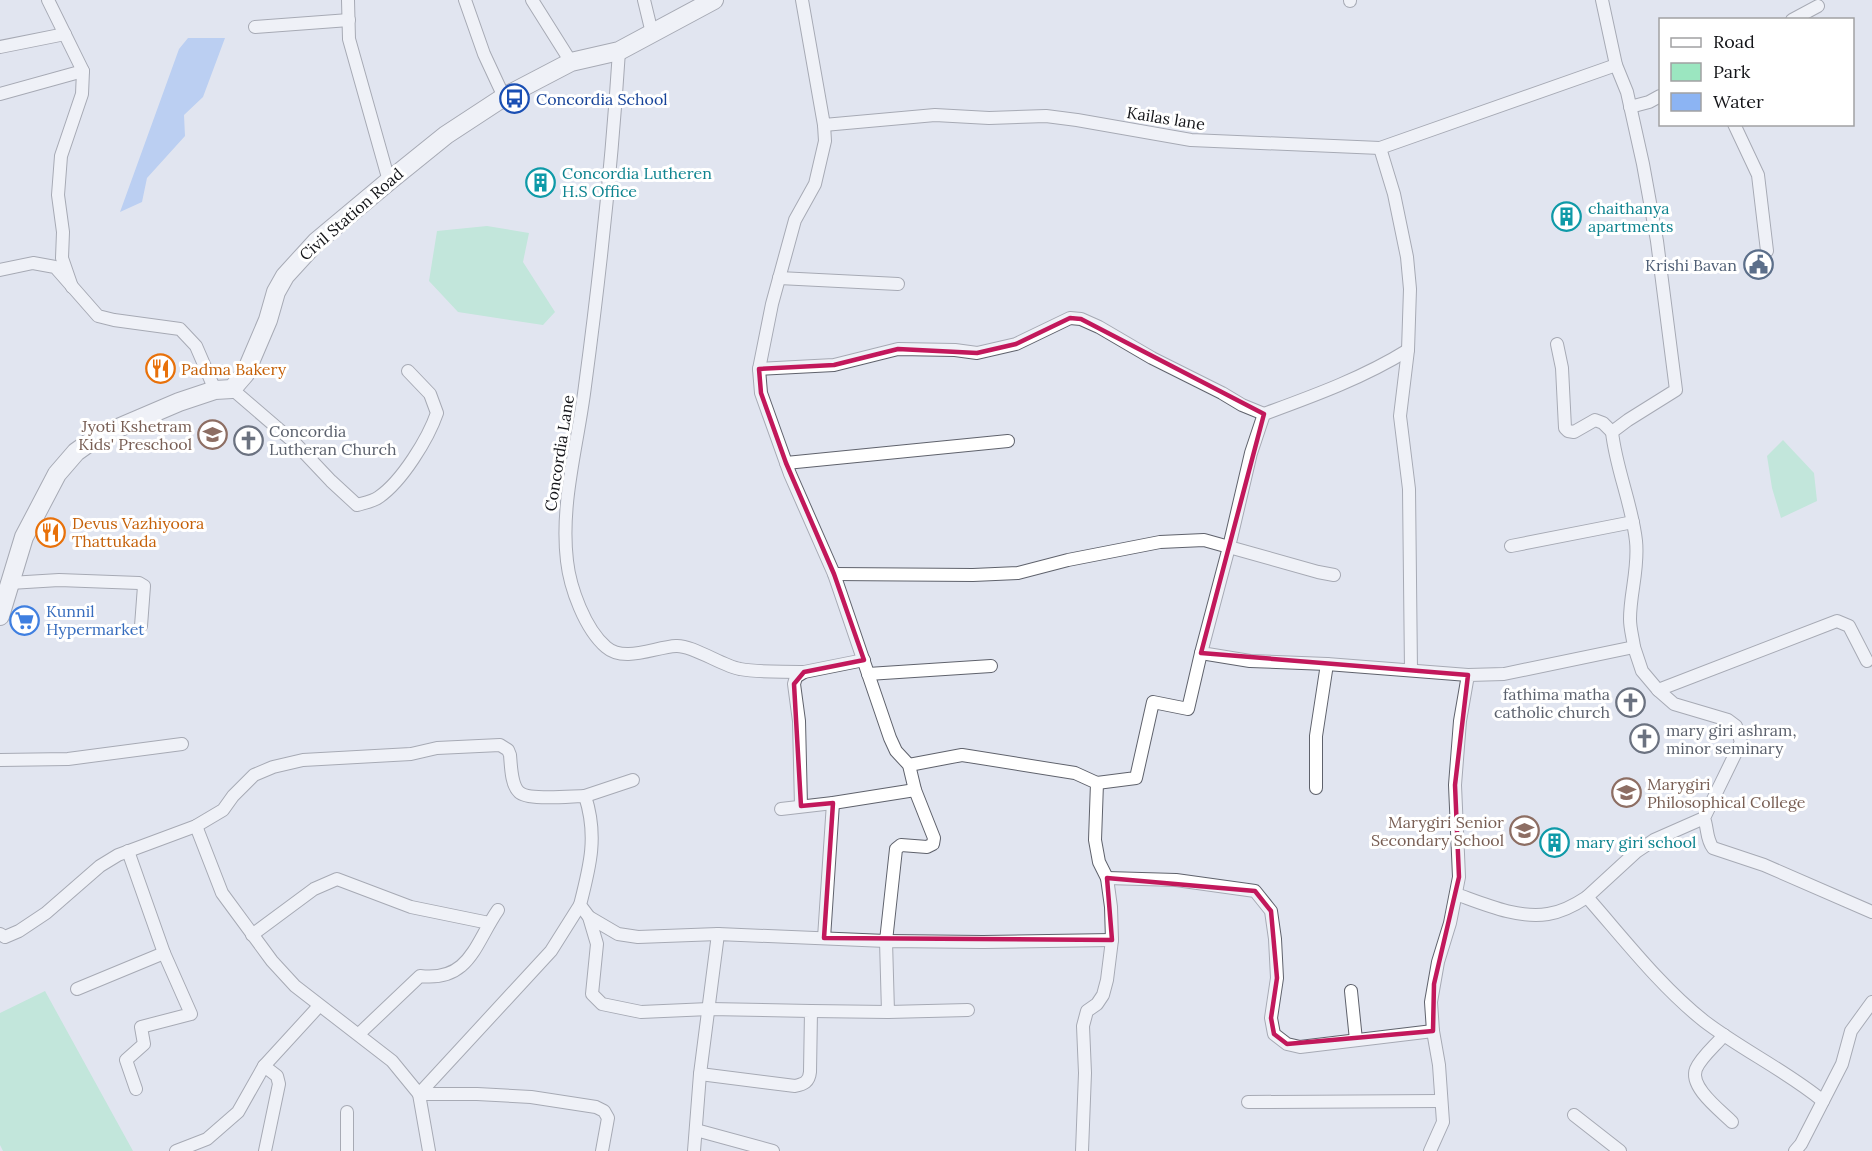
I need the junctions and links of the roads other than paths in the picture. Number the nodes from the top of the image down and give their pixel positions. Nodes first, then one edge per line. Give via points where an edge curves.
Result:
1 (48, 0) edge
2 (348, 0) edge
3 (465, 0) edge
4 (532, 0) edge
5 (644, 0) edge
6 (714, 0) edge
7 (802, 0) edge
8 (1602, 0) edge
9 (1818, 6) dead end
10 (1796, 18) edge
11 (349, 20) junction
12 (255, 27) dead end
13 (652, 33) junction
14 (65, 34) junction
15 (0, 47) edge
16 (619, 51) junction
17 (571, 62) junction
18 (1616, 65) junction
19 (83, 71) junction
20 (0, 94) edge
21 (504, 97) junction
22 (1659, 97) edge
23 (1630, 107) junction
24 (824, 125) junction
25 (1735, 126) edge
26 (1380, 148) junction
27 (389, 181) junction
28 (1767, 251) dead end
29 (0, 270) edge
30 (779, 278) junction
31 (898, 284) dead end
32 (72, 286) junction
33 (1557, 344) dead end
34 (1408, 350) junction
35 (759, 369) junction
36 (408, 370) dead end
37 (224, 390) junction
38 (1264, 414) junction
39 (1612, 432) junction
40 (1008, 441) dead end
41 (786, 463) junction
42 (1633, 522) junction
43 (1511, 546) dead end
44 (1230, 547) junction
45 (834, 574) junction
46 (1334, 575) dead end
47 (10, 583) junction
48 (0, 616) edge
49 (141, 626) dead end
50 (1634, 647) junction
51 (1201, 653) junction
52 (864, 660) junction
53 (1867, 661) dead end
54 (1327, 664) junction
55 (992, 666) dead end
56 (1411, 670) junction
57 (804, 672) junction
58 (868, 674) junction
59 (1468, 675) junction
60 (1658, 690) junction
61 (182, 744) dead end
62 (0, 760) edge
63 (909, 765) junction
64 (633, 780) dead end
65 (1097, 783) junction
66 (1316, 788) dead end
67 (915, 790) junction
68 (585, 796) junction
69 (832, 803) junction
70 (801, 806) junction
71 (781, 809) dead end
72 (1704, 818) junction
73 (196, 826) junction
74 (128, 851) junction
75 (1107, 878) junction
76 (1456, 894) junction
77 (1587, 897) junction
78 (579, 905) junction
79 (498, 910) dead end
80 (1872, 912) edge
81 (589, 917) junction
82 (489, 923) junction
83 (718, 933) junction
84 (0, 934) edge
85 (252, 935) junction
86 (824, 938) junction
87 (1112, 939) junction
88 (886, 941) junction
89 (164, 953) junction
90 (77, 989) dead end
91 (1351, 991) dead end
92 (1872, 1002) edge
93 (319, 1006) junction
94 (709, 1009) junction
95 (968, 1010) dead end
96 (811, 1011) junction
97 (888, 1012) junction
98 (1433, 1031) junction
99 (359, 1034) junction
100 (1724, 1035) junction
101 (1356, 1040) junction
102 (264, 1066) junction
103 (700, 1074) junction
104 (136, 1089) dead end
105 (419, 1094) junction
106 (1440, 1101) junction
107 (1823, 1101) junction
108 (1248, 1102) dead end
109 (347, 1112) dead end
110 (1574, 1115) dead end
111 (1732, 1122) dead end
112 (696, 1130) junction
113 (176, 1151) edge
114 (265, 1151) edge
115 (347, 1151) edge
116 (429, 1151) edge
117 (602, 1151) edge
118 (694, 1151) edge
119 (773, 1151) edge
120 (1082, 1151) edge
121 (1430, 1151) edge
122 (1620, 1151) edge
123 (1795, 1151) edge

1 - 14 street
2 - 11 street
3 - 21 street
4 - 17 street
5 - 13 street
6 - 13 main road, Civil Station Road
7 - 24 street
8 - 18 street
9 - 10 street
11 - 12 street
11 - 27 street via 349,39
13 - 16 main road, Civil Station Road
14 - 15 street
14 - 19 street
16 - 17 main road, Civil Station Road
16 - 57 street, Concordia Lane via 607,207 565,521 573,590 586,620 604,646 614,652 628,654 679,646 739,669
17 - 21 main road, Civil Station Road
18 - 23 street
18 - 26 street, Kailas lane
19 - 20 street
19 - 32 street via 82,94 61,156 58,195 62,258
21 - 27 main road, Civil Station Road via 446,135
22 - 23 street
23 - 39 street via 1657,241 1676,390
24 - 26 street, Kailas lane via 935,115 1046,116 1191,140
24 - 30 street via 825,141 815,184 795,220
25 - 28 street via 1758,174
26 - 34 street via 1407,257
27 - 37 main road, Civil Station Road via 316,242 285,276 245,374
29 - 32 street via 45,264 55,267
30 - 31 street
30 - 35 street
32 - 37 street via 98,316 180,329 196,345
33 - 39 street via 1565,428 1574,432 1595,420
34 - 38 street via 1313,397
34 - 56 street via 1400,416 1409,489
35 - 38 street via 834,365 898,350 977,353 1016,344 1070,318 1099,327
35 - 41 street via 761,393
36 - 37 street via 430,394 438,413 420,449 398,479 379,498 357,505 296,444
37 - 47 main road via 179,402 97,437 76,452 57,474 24,537
38 - 44 street
39 - 42 street
40 - 41 street
41 - 45 street
42 - 43 street
42 - 50 street via 1637,566 1630,620
44 - 45 street via 1204,540 1160,542 1018,573
44 - 46 street
44 - 51 street
45 - 52 street
47 - 48 main road
47 - 49 street via 139,583 144,586
50 - 59 street via 1504,674
50 - 60 street via 1642,670
51 - 54 street via 1250,661
51 - 65 street via 1188,710 1153,702 1136,778
52 - 57 street
52 - 58 street
53 - 60 street via 1848,626 1837,621
54 - 56 street
54 - 66 street via 1316,736
55 - 58 street
56 - 59 street
57 - 70 street via 794,684
58 - 63 street via 890,738
59 - 76 street via 1455,785
60 - 72 street via 1674,704 1728,720 1739,732 1741,742
61 - 62 street via 68,759
63 - 65 street via 962,755 1075,773
63 - 67 street
64 - 68 street
65 - 75 street via 1095,840
67 - 69 street
67 - 88 street via 933,844 901,845 896,849
68 - 73 street via 530,796 518,792 510,755 500,745 436,748 411,754 303,760 273,767 254,775 222,810
68 - 78 street via 592,819 592,856
69 - 70 street
69 - 86 street
70 - 71 street
72 - 77 street via 1636,852
72 - 80 street via 1713,848 1764,865
73 - 74 street
73 - 85 street via 222,893
74 - 84 street via 100,866 19,931 5,937
74 - 89 street
75 - 87 street
75 - 101 street via 1176,880 1255,891 1271,911 1275,939 1278,978 1271,1018 1274,1034 1287,1044 1300,1047
76 - 77 street via 1533,916 1568,909
76 - 98 street via 1434,984
77 - 100 street via 1683,1004
78 - 81 street
78 - 105 street via 551,951
79 - 82 street
81 - 83 street via 618,934 638,938
81 - 94 street via 597,944 592,994 602,1005 641,1012
82 - 85 street via 411,907 337,879 314,889
82 - 99 street via 471,955 451,974 437,978 420,976
83 - 86 street
83 - 94 street
85 - 93 street via 295,986
86 - 88 street
87 - 88 street
87 - 120 street via 1103,995 1087,1011 1083,1026
88 - 97 street
89 - 90 street
89 - 104 street via 191,1014 141,1027 144,1044 126,1060
91 - 101 street
92 - 107 street via 1851,1031 1842,1064
93 - 99 street
93 - 102 street
94 - 96 street
94 - 103 street
95 - 97 street
96 - 97 street
96 - 103 street via 810,1072 802,1085
98 - 101 street
98 - 106 street
99 - 105 street via 392,1061
100 - 107 street
100 - 111 street via 1697,1067 1695,1078 1698,1088
102 - 113 street via 238,1112 207,1139
102 - 114 street via 277,1076 279,1084
103 - 112 street
105 - 116 street
105 - 117 street via 531,1097 596,1107 608,1118
106 - 108 street
106 - 121 street via 1443,1122
107 - 123 street
109 - 115 street
110 - 122 street
112 - 118 street
112 - 119 street

